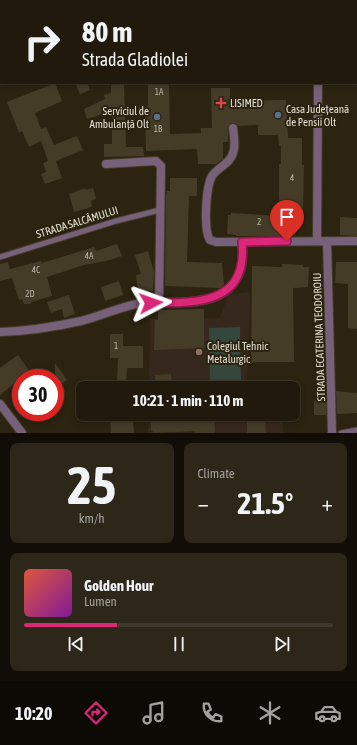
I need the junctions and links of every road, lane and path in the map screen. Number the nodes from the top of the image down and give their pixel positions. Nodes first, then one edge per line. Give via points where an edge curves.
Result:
1 (318, 84) edge
2 (233, 128) dead end
3 (106, 164) dead end
4 (160, 210) junction
5 (317, 240) junction
6 (326, 241) junction
7 (357, 241) edge
8 (242, 242) junction
9 (0, 257) edge
10 (159, 303) junction
11 (0, 332) edge
12 (0, 404) edge
13 (357, 430) edge
14 (22, 433) edge
15 (332, 433) edge
16 (341, 433) edge

1 - 5 street
2 - 8 street via 233,154 213,175 208,186 205,228 210,240
3 - 4 street via 156,161 161,166
4 - 9 lane, STRADA SALCÂMULUI
4 - 10 street
5 - 6 street
5 - 8 street
6 - 7 street
6 - 15 street, STRADA ECATERINA TEODOROIU
8 - 10 street via 244,258 241,271 230,288 214,297
10 - 11 street via 143,303 40,330
12 - 14 street
13 - 16 lane

